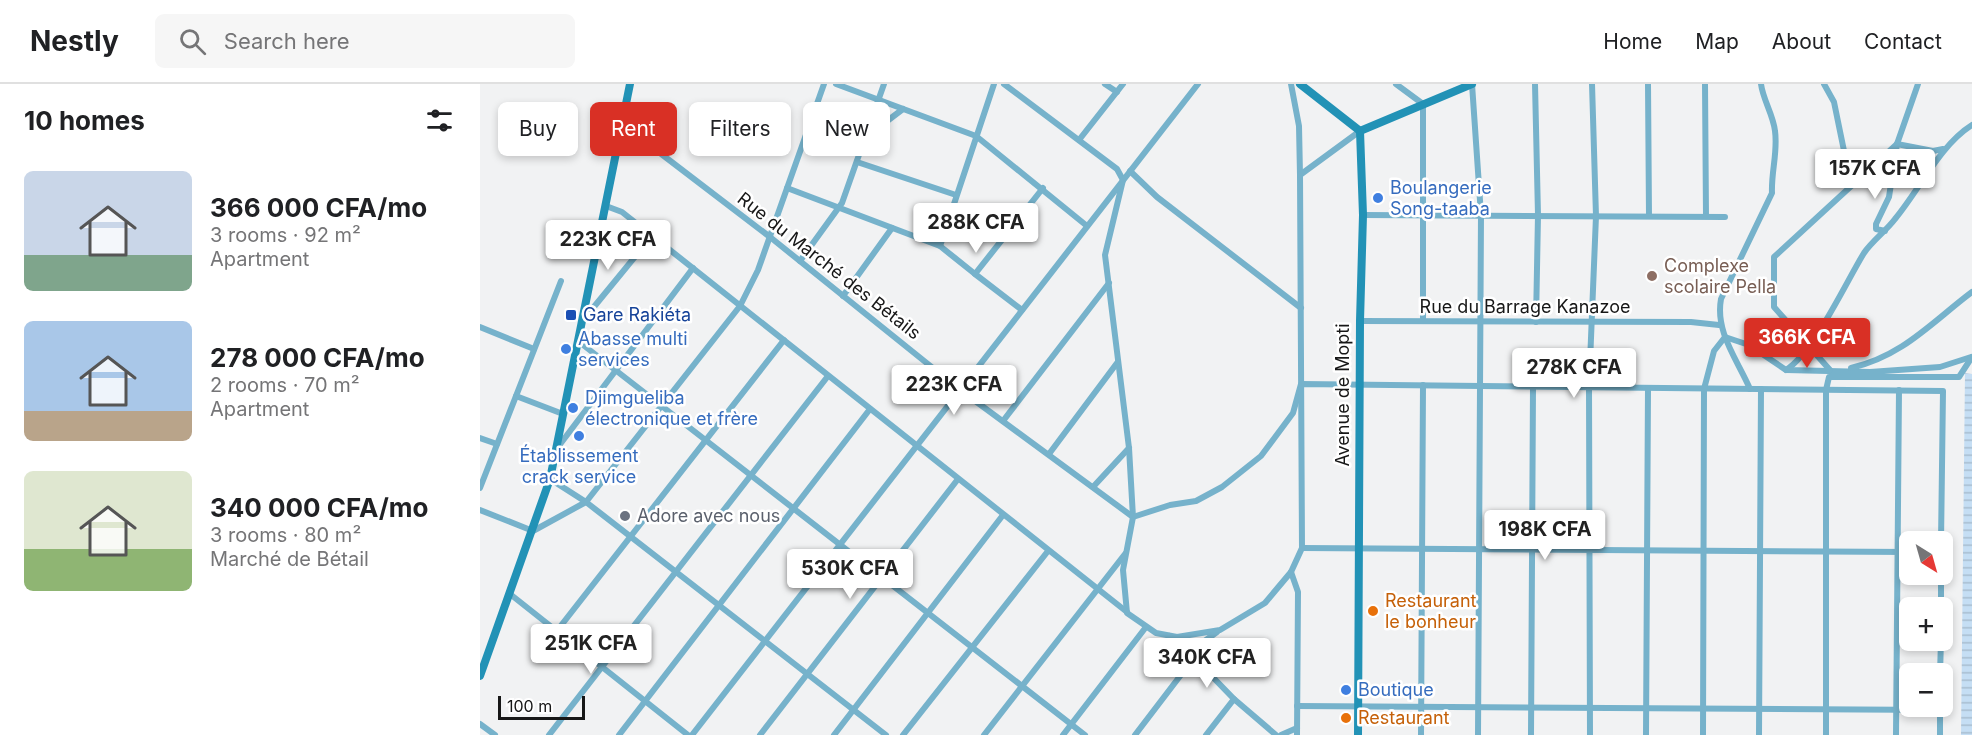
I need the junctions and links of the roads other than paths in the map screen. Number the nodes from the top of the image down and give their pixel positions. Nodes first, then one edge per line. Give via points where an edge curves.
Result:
1 (630, 84) edge
2 (824, 84) edge
3 (836, 84) edge
4 (884, 84) edge
5 (994, 84) edge
6 (1004, 84) edge
7 (1105, 84) edge
8 (1123, 84) edge
9 (1191, 84) edge
10 (1198, 84) edge
11 (1291, 84) edge
12 (1300, 84) edge
13 (1396, 84) edge
14 (1472, 84) edge
15 (1535, 84) edge
16 (1592, 84) edge
17 (1648, 84) edge
18 (1705, 84) edge
19 (1761, 84) edge
20 (1824, 84) edge
21 (1918, 84) edge
22 (1117, 92) junction
23 (1186, 99) junction
24 (878, 100) junction
25 (626, 102) edge
26 (1423, 104) junction
27 (903, 109) junction
28 (890, 119) edge
29 (1972, 124) edge
30 (1360, 131) junction
31 (976, 136) junction
32 (1079, 140) junction
33 (1897, 144) junction
34 (1943, 149) junction
35 (616, 156) edge
36 (664, 156) edge
37 (859, 156) edge
38 (857, 162) junction
39 (1130, 171) junction
40 (1300, 175) junction
41 (1123, 180) junction
42 (1851, 185) junction
43 (787, 188) junction
44 (1043, 188) junction
45 (956, 195) junction
46 (606, 206) junction
47 (838, 208) junction
48 (1363, 215) junction
49 (1424, 215) junction
50 (1481, 215) junction
51 (1538, 216) junction
52 (1596, 216) junction
53 (1649, 216) junction
54 (1707, 216) junction
55 (1725, 217) dead end
56 (1087, 226) junction
57 (892, 228) junction
58 (1885, 231) junction
59 (652, 236) junction
60 (770, 237) junction
61 (940, 246) junction
62 (800, 261) junction
63 (693, 268) junction
64 (975, 274) junction
65 (561, 281) dead end
66 (1109, 284) junction
67 (1972, 292) edge
68 (843, 296) junction
69 (740, 306) junction
70 (1300, 308) junction
71 (1022, 310) junction
72 (582, 321) junction
73 (1360, 321) junction
74 (1423, 321) junction
75 (1481, 321) junction
76 (1536, 322) junction
77 (1591, 322) junction
78 (1719, 325) junction
79 (480, 327) edge
80 (1725, 337) junction
81 (784, 340) junction
82 (578, 341) junction
83 (1808, 346) junction
84 (534, 349) junction
85 (1972, 357) edge
86 (1118, 363) junction
87 (616, 370) junction
88 (1786, 370) junction
89 (1830, 370) junction
90 (1841, 370) junction
91 (828, 376) junction
92 (1301, 384) junction
93 (1359, 385) junction
94 (1423, 385) junction
95 (1480, 386) junction
96 (1533, 387) junction
97 (1589, 387) junction
98 (1648, 388) junction
99 (1704, 388) junction
100 (959, 389) junction
101 (1750, 389) junction
102 (1761, 389) junction
103 (1826, 390) junction
104 (1899, 390) junction
105 (516, 396) junction
106 (662, 406) junction
107 (870, 409) junction
108 (563, 414) junction
109 (1003, 421) junction
110 (480, 438) edge
111 (706, 440) junction
112 (497, 444) junction
113 (916, 446) junction
114 (1129, 448) junction
115 (556, 450) junction
116 (1049, 454) junction
117 (751, 475) junction
118 (550, 479) junction
119 (958, 479) junction
120 (1093, 487) junction
121 (480, 488) edge
122 (586, 502) junction
123 (794, 508) junction
124 (480, 510) edge
125 (1003, 515) junction
126 (1133, 517) junction
127 (533, 531) junction
128 (1941, 531) edge
129 (631, 536) junction
130 (839, 544) junction
131 (1302, 548) junction
132 (1359, 549) junction
133 (1421, 549) junction
134 (1478, 549) junction
135 (1533, 549) junction
136 (1589, 550) junction
137 (1646, 550) junction
138 (1704, 550) junction
139 (1048, 551) junction
140 (1127, 551) junction
141 (1762, 551) junction
142 (1827, 551) junction
143 (1896, 552) junction
144 (676, 572) junction
145 (1292, 572) junction
146 (881, 578) junction
147 (1097, 590) junction
148 (510, 594) junction
149 (719, 605) junction
150 (1127, 613) junction
151 (927, 615) junction
152 (1146, 627) junction
153 (1220, 630) junction
154 (556, 632) junction
155 (1169, 636) junction
156 (764, 640) junction
157 (972, 648) junction
158 (1190, 663) junction
159 (602, 667) junction
160 (807, 675) junction
161 (480, 676) edge
162 (1022, 686) junction
163 (1234, 699) junction
164 (645, 701) junction
165 (1297, 706) junction
166 (1358, 707) junction
167 (1422, 707) junction
168 (1478, 707) junction
169 (1531, 708) junction
170 (1590, 708) junction
171 (1646, 708) junction
172 (1703, 709) junction
173 (1759, 709) junction
174 (854, 710) junction
175 (1826, 710) junction
176 (1896, 710) junction
177 (1899, 710) edge
178 (1940, 717) edge
179 (480, 724) edge
180 (1071, 724) junction
181 (1297, 731) edge
182 (495, 735) edge
183 (549, 735) edge
184 (619, 735) edge
185 (690, 735) edge
186 (760, 735) edge
187 (834, 735) edge
188 (886, 735) edge
189 (903, 735) edge
190 (984, 735) edge
191 (1063, 735) edge
192 (1085, 735) edge
193 (1135, 735) edge
194 (1206, 735) edge
195 (1276, 735) edge
196 (1281, 735) edge
197 (1358, 735) edge
198 (1421, 735) edge
199 (1478, 735) edge
200 (1531, 735) edge
201 (1590, 735) edge
202 (1646, 735) edge
203 (1703, 735) edge
204 (1759, 735) edge
205 (1826, 735) edge
206 (1896, 735) edge
207 (1940, 735) edge

1 - 25 street
2 - 43 street
3 - 24 street
4 - 24 street
5 - 31 street
6 - 32 street
7 - 22 street
8 - 22 street
9 - 23 street
10 - 23 street
11 - 40 street via 1299,126
12 - 30 street
13 - 26 street
14 - 26 street
14 - 50 street
15 - 51 street
16 - 52 street
17 - 53 street
18 - 54 street
19 - 78 street via 1775,130 1772,193 1721,299
20 - 42 street via 1834,102
21 - 33 street
22 - 32 street
23 - 39 street
24 - 27 street
26 - 30 street
26 - 49 street
27 - 28 street
27 - 31 street
29 - 34 street
30 - 40 street
30 - 48 street, Avenue de Mopti
31 - 44 street
31 - 45 street
32 - 41 street via 1116,169
33 - 34 street via 1933,151
33 - 42 street
33 - 58 street via 1889,197 1876,224 1876,229
34 - 58 street via 1922,185
35 - 46 street
36 - 60 street, Rue du Marché des Bétails
37 - 38 street
38 - 45 street
38 - 47 street
39 - 41 street
39 - 70 street via 1157,197
40 - 70 street
41 - 56 street
41 - 66 street via 1105,255
42 - 83 street via 1774,257 1774,307
43 - 47 street
43 - 60 street
44 - 56 street
44 - 64 street
45 - 61 street
46 - 59 street via 622,212
46 - 72 street
47 - 57 street
47 - 62 street
48 - 49 street
48 - 73 street, Avenue de Mopti
49 - 50 street
49 - 74 street
50 - 51 street
50 - 75 street
51 - 52 street
51 - 76 street
52 - 53 street
52 - 77 street
53 - 54 street
54 - 55 street
56 - 71 street
57 - 61 street
57 - 68 street
58 - 83 street via 1866,251
59 - 63 street
59 - 72 street
60 - 62 street, Rue du Marché des Bétails
60 - 69 street
61 - 64 street
62 - 68 street, Rue du Marché des Bétails
63 - 69 street
63 - 87 street
64 - 71 street
65 - 84 street
66 - 86 street
66 - 109 street
67 - 90 street via 1915,339 1864,365
68 - 100 street, Rue du Marché des Bétails
69 - 81 street
69 - 106 street
70 - 92 street
71 - 100 street
72 - 82 street
73 - 74 street, Rue du Barrage Kanazoe
73 - 93 street, Avenue de Mopti
74 - 75 street, Rue du Barrage Kanazoe
75 - 76 street, Rue du Barrage Kanazoe
75 - 95 street
76 - 77 street, Rue du Barrage Kanazoe
77 - 78 street, Rue du Barrage Kanazoe
77 - 97 street
78 - 80 street
79 - 84 street
80 - 88 street via 1749,345
80 - 99 street via 1714,351
80 - 101 street
81 - 91 street
81 - 111 street
82 - 87 street
82 - 108 street
83 - 88 street via 1797,363
83 - 89 street
84 - 105 street
85 - 90 street via 1940,368
85 - 103 street via 1959,377 1829,377
86 - 114 street
86 - 116 street
87 - 106 street
87 - 115 street
88 - 89 street
89 - 90 street
91 - 107 street
91 - 117 street
92 - 93 street
92 - 126 street via 1293,413 1268,447 1222,487 1196,501
92 - 131 street
93 - 94 street
93 - 132 street, Avenue de Mopti
94 - 95 street
94 - 133 street
95 - 96 street
95 - 134 street
96 - 97 street
96 - 135 street
97 - 98 street
97 - 136 street
98 - 99 street
98 - 137 street
99 - 101 street
99 - 138 street
100 - 109 street, Rue du Marché des Bétails
100 - 113 street
101 - 102 street
102 - 103 street
102 - 141 street
103 - 104 street
103 - 142 street
104 - 128 street via 1943,391
104 - 143 street
105 - 108 street
105 - 112 street
106 - 111 street
106 - 122 street
107 - 113 street
107 - 123 street
108 - 115 street
109 - 116 street, Rue du Marché des Bétails
110 - 112 street
111 - 117 street
111 - 129 street
112 - 121 street
113 - 119 street
113 - 130 street
114 - 120 street
114 - 126 street
115 - 118 street
116 - 120 street, Rue du Marché des Bétails
117 - 123 street
117 - 144 street
118 - 122 street
118 - 127 street
119 - 125 street
119 - 146 street
120 - 126 street, Rue du Marché des Bétails
122 - 127 street
122 - 129 street
123 - 130 street
123 - 149 street
124 - 127 street
125 - 139 street
125 - 151 street
126 - 140 street
127 - 148 street
129 - 144 street
129 - 154 street
130 - 146 street
130 - 156 street
131 - 132 street
131 - 145 street
132 - 133 street
132 - 166 street, Avenue de Mopti
133 - 134 street
133 - 167 street
134 - 135 street
134 - 168 street
135 - 136 street
135 - 169 street
136 - 137 street
136 - 170 street
137 - 138 street
137 - 171 street
138 - 141 street
138 - 172 street
139 - 147 street
139 - 157 street
140 - 147 street
140 - 150 street via 1123,589
141 - 142 street
141 - 173 street
142 - 143 street
142 - 175 street
143 - 176 street
144 - 149 street
144 - 159 street
145 - 153 street via 1265,603
145 - 165 street via 1298,592
146 - 151 street
146 - 160 street
147 - 150 street
147 - 162 street
148 - 154 street
148 - 161 street
149 - 156 street
149 - 164 street
150 - 152 street
151 - 157 street
151 - 174 street
152 - 155 street
152 - 180 street
153 - 155 street
153 - 158 street via 1206,640
154 - 159 street
155 - 158 street
156 - 160 street
156 - 185 street
157 - 162 street
157 - 189 street
158 - 163 street via 1202,666
158 - 193 street
159 - 164 street
159 - 183 street
160 - 174 street
160 - 186 street
162 - 180 street
162 - 190 street
163 - 194 street
163 - 195 street
164 - 184 street
164 - 185 street
165 - 166 street
165 - 181 street
166 - 167 street
166 - 197 street, Avenue de Mopti
167 - 168 street
167 - 198 street
168 - 169 street
168 - 199 street
169 - 170 street
169 - 200 street
170 - 171 street
170 - 201 street
171 - 172 street
171 - 202 street
172 - 173 street
172 - 203 street
173 - 175 street
173 - 204 street
174 - 187 street
174 - 188 street
175 - 176 street
175 - 205 street
176 - 177 street
176 - 206 street
178 - 207 street
179 - 182 street
180 - 191 street
180 - 192 street
181 - 196 street

